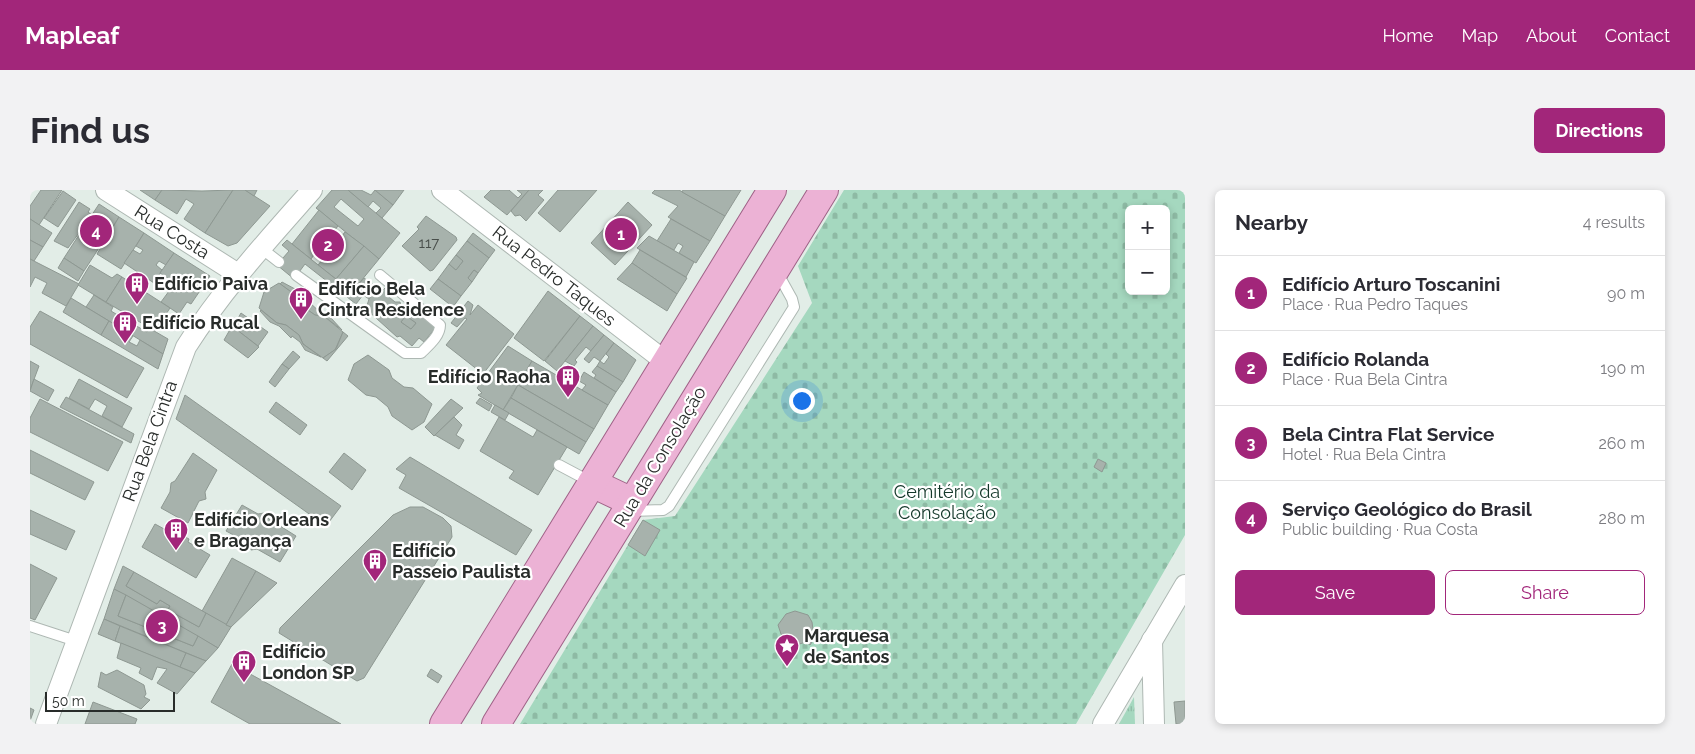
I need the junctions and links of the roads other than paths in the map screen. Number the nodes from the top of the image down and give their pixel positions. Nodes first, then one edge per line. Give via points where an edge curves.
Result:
1 (106, 190) edge
2 (312, 190) edge
3 (442, 190) edge
4 (772, 190) edge
5 (824, 190) edge
6 (261, 248) junction
7 (279, 262) dead end
8 (238, 274) junction
9 (296, 275) dead end
10 (380, 275) dead end
11 (666, 362) junction
12 (559, 465) dead end
13 (592, 483) junction
14 (630, 507) junction
15 (1185, 584) edge
16 (30, 626) edge
17 (1152, 640) junction
18 (76, 641) junction
19 (46, 724) edge
20 (444, 724) edge
21 (496, 724) edge
22 (1103, 724) edge
23 (1154, 724) edge

1 - 8 street, Rua Costa
2 - 6 street, Rua Bela Cintra
3 - 11 street, Rua Pedro Taques
4 - 11 main road
5 - 14 main road, Rua da Consolação
6 - 7 lane
6 - 8 street, Rua Bela Cintra
8 - 18 street, Rua Bela Cintra via 186,347
9 - 10 lane via 405,353 421,353 440,330 440,325
11 - 13 main road
12 - 13 lane
13 - 14 main road
13 - 20 main road
14 - 21 main road, Rua da Consolação
15 - 17 street
16 - 18 lane
17 - 22 street
17 - 23 street
18 - 19 street, Rua Bela Cintra

